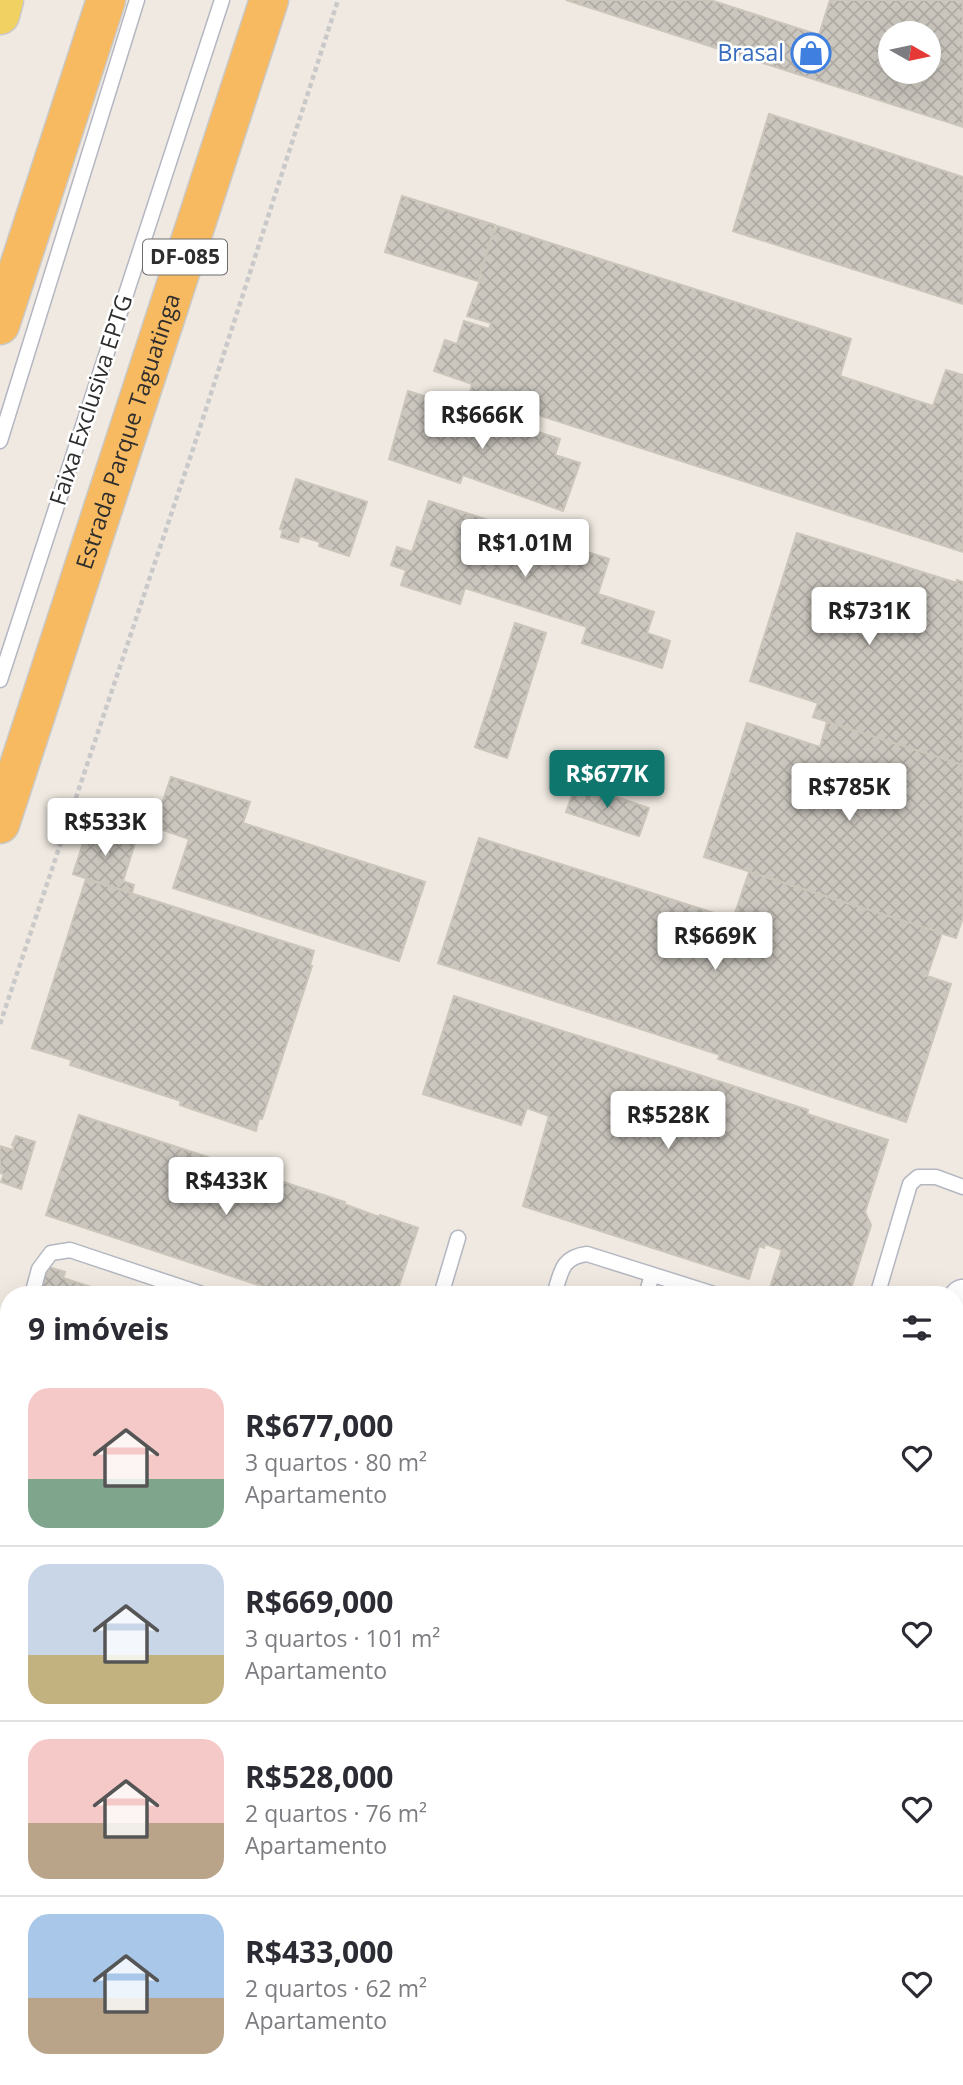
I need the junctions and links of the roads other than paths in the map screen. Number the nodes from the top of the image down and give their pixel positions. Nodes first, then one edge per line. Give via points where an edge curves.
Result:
1 (4, 0) edge
2 (106, 0) edge
3 (137, 0) edge
4 (222, 0) edge
5 (269, 0) edge
6 (0, 15) edge
7 (0, 325) edge
8 (0, 441) edge
9 (0, 680) edge
10 (0, 824) edge
11 (963, 1187) edge
12 (458, 1238) dead end
13 (652, 1275) junction
14 (34, 1286) edge
15 (178, 1286) edge
16 (444, 1286) edge
17 (557, 1286) edge
18 (649, 1286) edge
19 (688, 1286) edge
20 (880, 1286) edge

1 - 6 main road
2 - 7 highway
3 - 8 lane
4 - 9 lane, Faixa Exclusiva EPTG
5 - 10 highway, Estrada Parque Taguatinga / DF-085
11 - 20 lane via 936,1177 918,1177 910,1184
12 - 16 lane
13 - 17 lane via 587,1254 573,1256
13 - 18 lane
13 - 19 lane
14 - 15 lane via 39,1269 51,1253 69,1250

